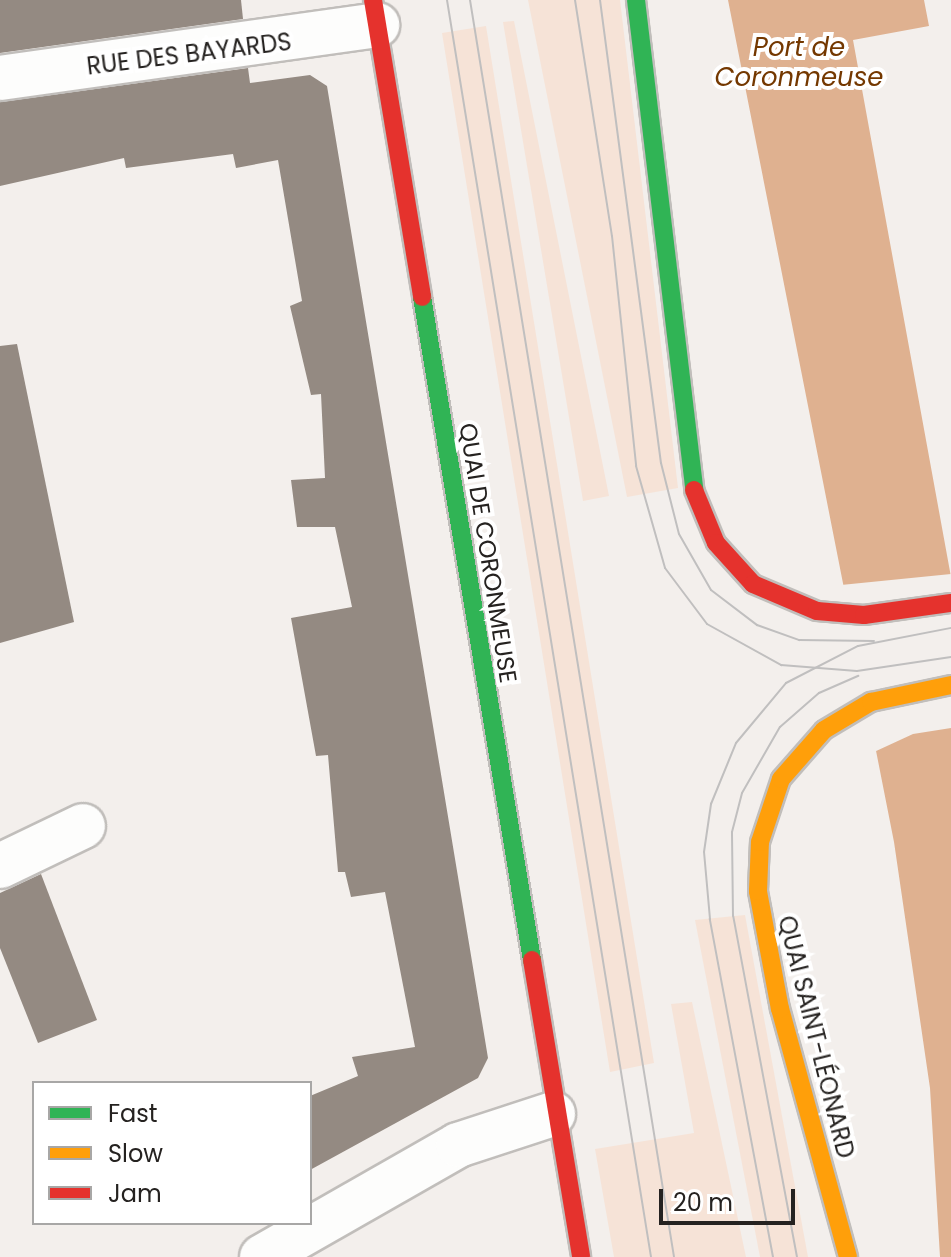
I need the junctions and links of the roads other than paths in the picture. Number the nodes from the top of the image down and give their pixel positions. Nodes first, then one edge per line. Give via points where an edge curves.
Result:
1 (636, 0) edge
2 (375, 12) edge
3 (0, 78) edge
4 (951, 603) edge
5 (951, 685) edge
6 (83, 826) dead end
7 (0, 866) edge
8 (553, 1114) junction
9 (262, 1257) edge
10 (581, 1257) edge
11 (848, 1257) edge

1 - 4 street via 679,394 703,518 753,584 831,613
2 - 3 street, RUE DES BAYARDS
2 - 8 street, QUAI DE CORONMEUSE
5 - 11 street, QUAI SAINT-LÉONARD via 847,713 781,779 756,872 780,1009
6 - 7 street
8 - 9 street via 458,1145
8 - 10 street

